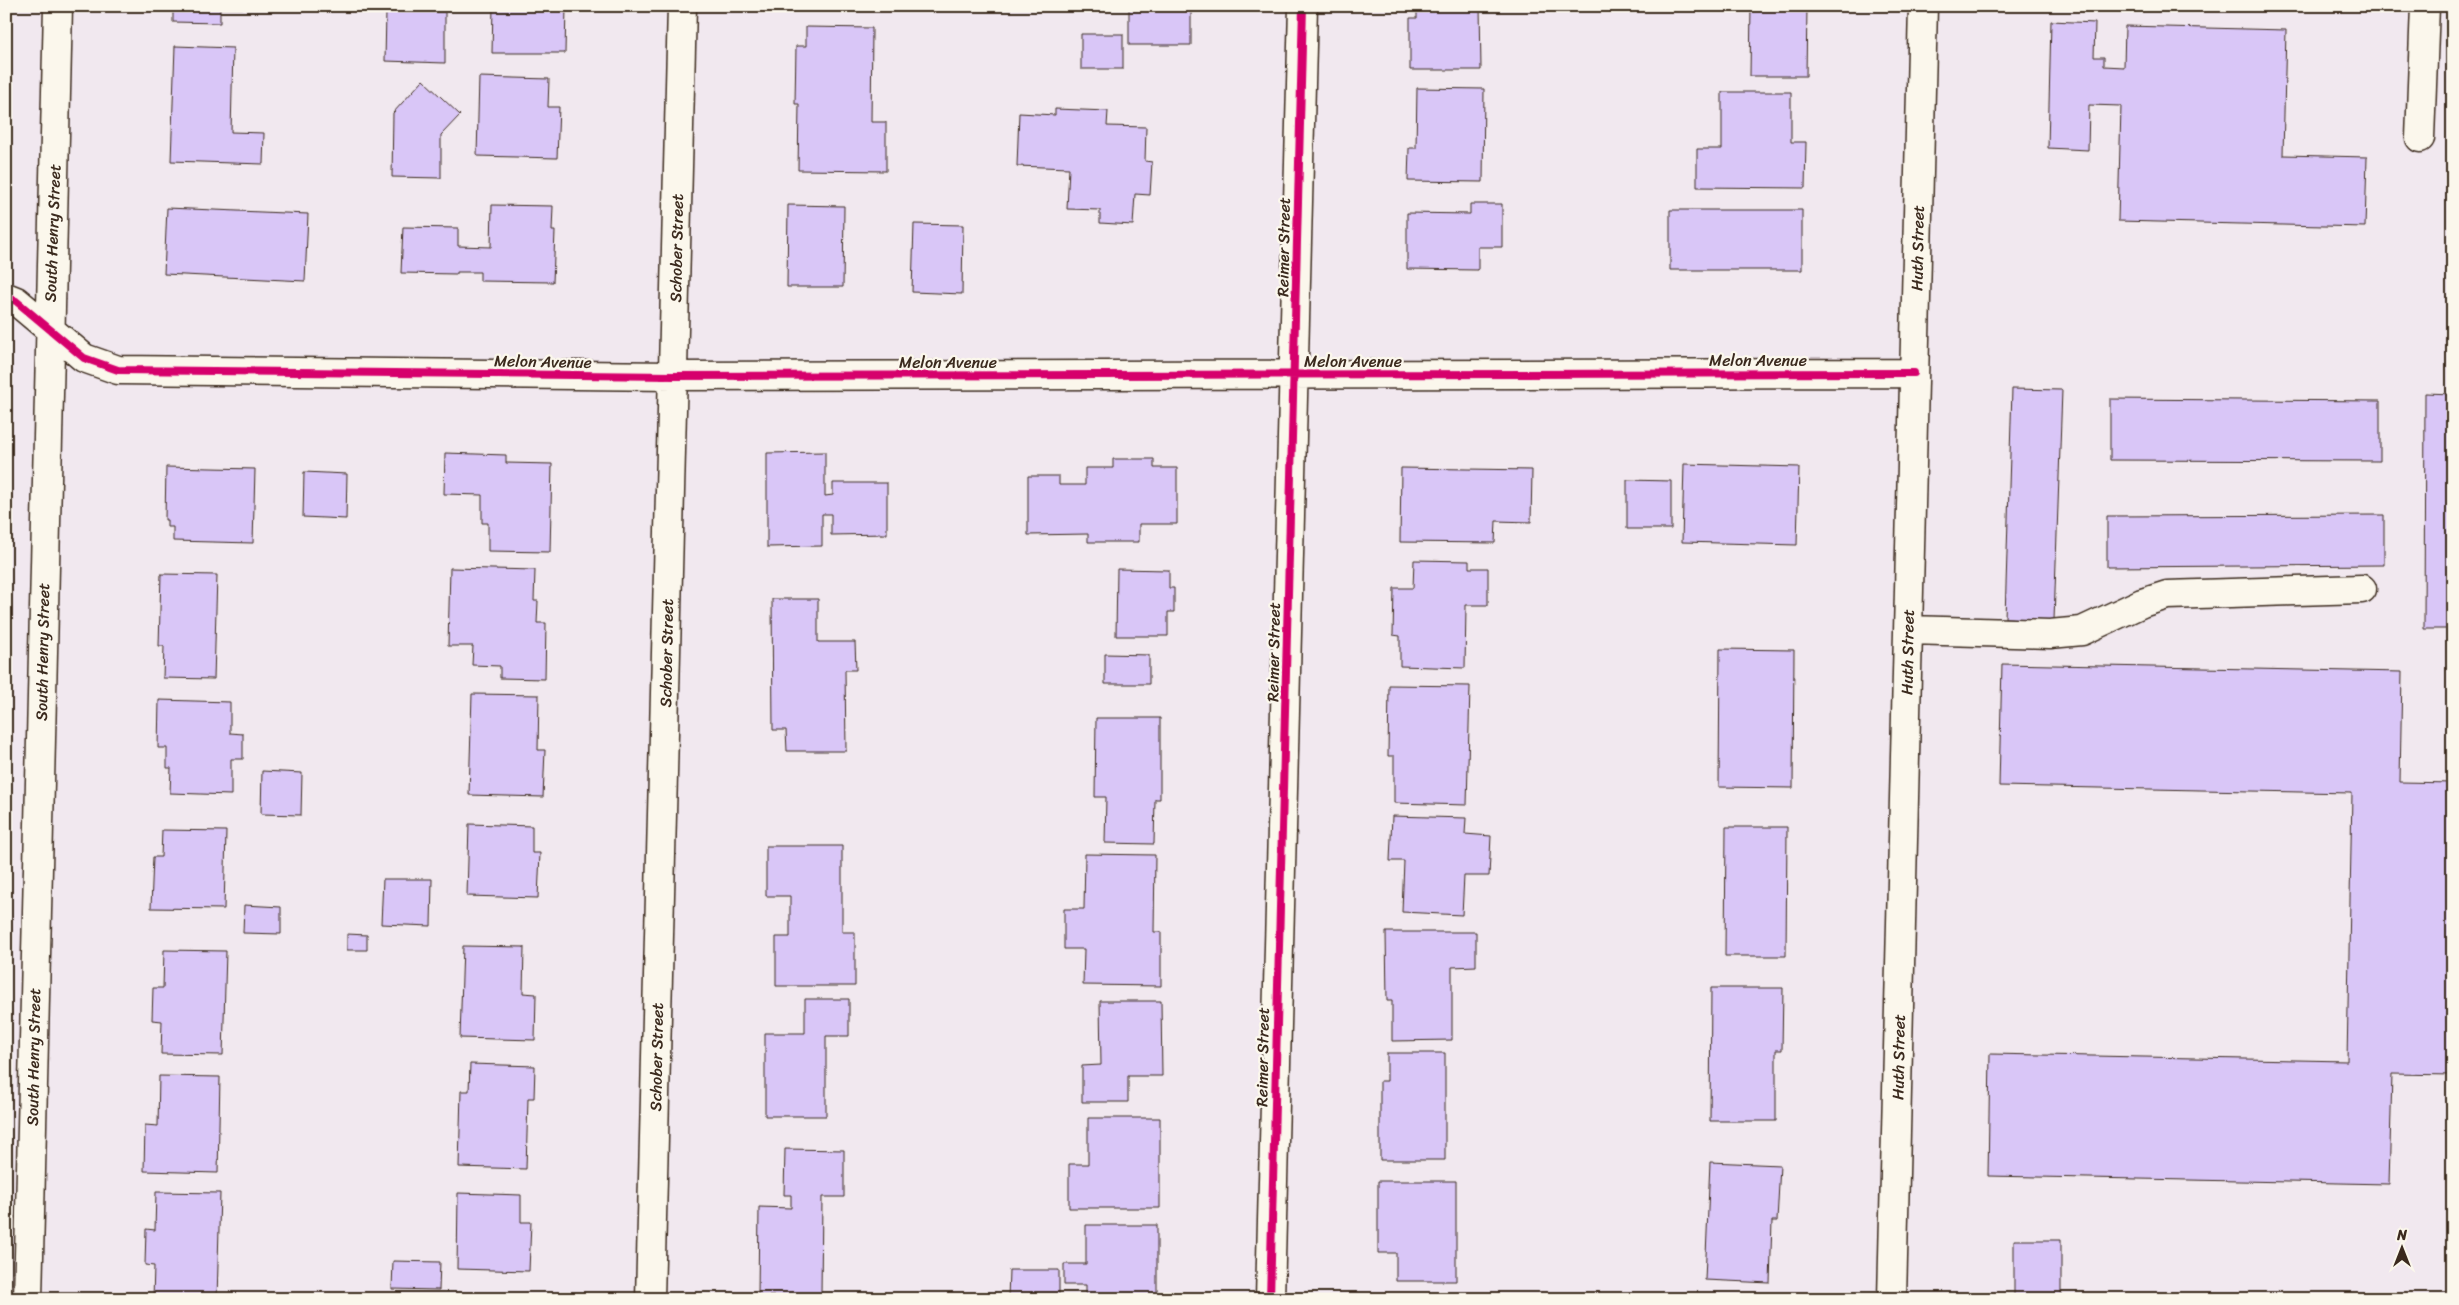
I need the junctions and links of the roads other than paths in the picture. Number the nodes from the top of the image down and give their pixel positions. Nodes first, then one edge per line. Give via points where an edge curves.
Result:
1 (58, 6) edge
2 (682, 6) edge
3 (1303, 6) edge
4 (1923, 6) edge
5 (2425, 6) edge
6 (2420, 138) dead end
7 (6, 297) edge
8 (50, 328) junction
9 (1914, 373) junction
10 (1293, 375) junction
11 (673, 376) junction
12 (2362, 589) dead end
13 (1908, 630) junction
14 (28, 1299) edge
15 (650, 1299) edge
16 (1270, 1299) edge
17 (1892, 1299) edge

1 - 8 street, South Henry Street
2 - 11 street, Schober Street
3 - 10 street, Reimer Street
4 - 9 street, Huth Street
5 - 6 street
7 - 8 street, Melon Avenue
8 - 11 street, Melon Avenue via 84,358 118,370
8 - 14 street, South Henry Street
9 - 10 street, Melon Avenue
9 - 13 street, Huth Street
10 - 11 street, Melon Avenue
10 - 16 street, Reimer Street
11 - 15 street, Schober Street
12 - 13 street via 2167,595 2142,603 2082,632
13 - 17 street, Huth Street

